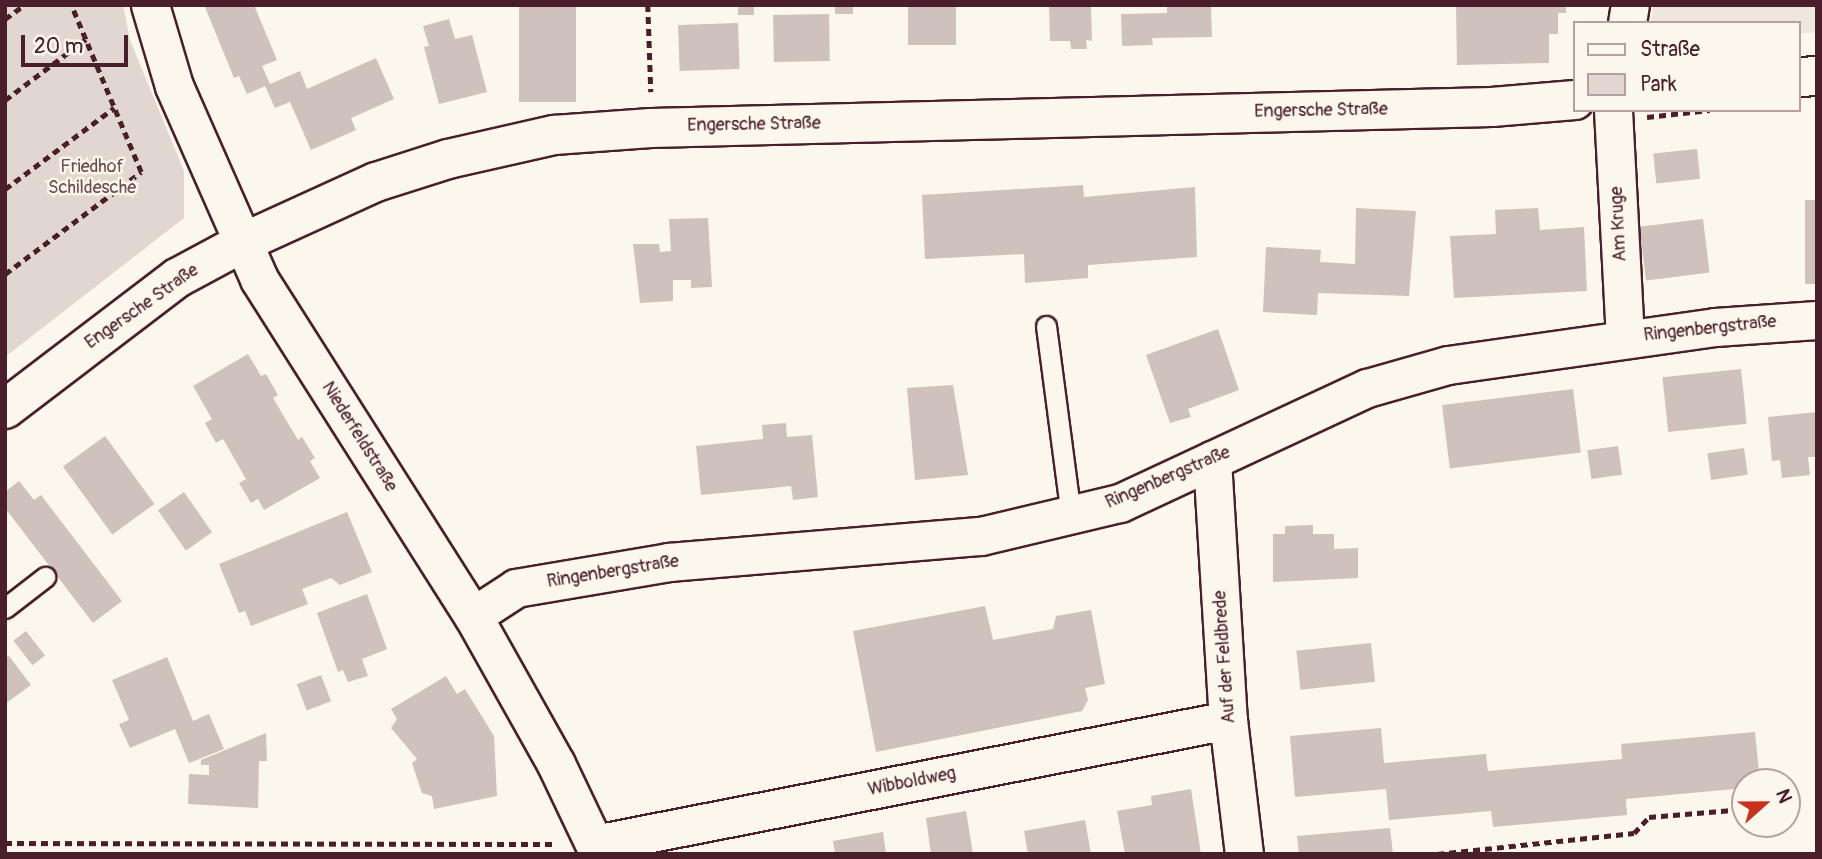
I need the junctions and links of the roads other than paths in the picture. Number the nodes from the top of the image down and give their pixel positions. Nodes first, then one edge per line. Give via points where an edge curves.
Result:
1 (150, 5) edge
2 (1574, 100) edge
3 (1613, 116) edge
4 (242, 243) junction
5 (1817, 320) edge
6 (1046, 326) dead end
7 (1625, 338) junction
8 (5, 409) edge
9 (1212, 460) junction
10 (1071, 515) junction
11 (45, 576) dead end
12 (5, 608) edge
13 (472, 616) junction
14 (1228, 720) junction
15 (597, 849) edge
16 (1244, 854) edge

1 - 4 street, Niederfeldstraße via 174,86
2 - 4 main road, Engersche Straße via 1492,107 651,128 554,135 448,159 376,182
3 - 7 street, Am Kruge
4 - 8 main road, Engersche Straße via 177,278
4 - 13 street, Niederfeldstraße via 259,279
5 - 7 street, Ringenbergstraße
6 - 10 lane
7 - 9 street, Ringenbergstraße via 1448,365 1367,388
9 - 10 street, Ringenbergstraße via 1120,503
9 - 14 street, Auf der Feldbrede
10 - 13 street, Ringenbergstraße via 981,536 669,562 516,588
11 - 12 lane
13 - 15 street, Niederfeldstraße via 556,764
14 - 15 street, Wibboldweg
14 - 16 street, Auf der Feldbrede

